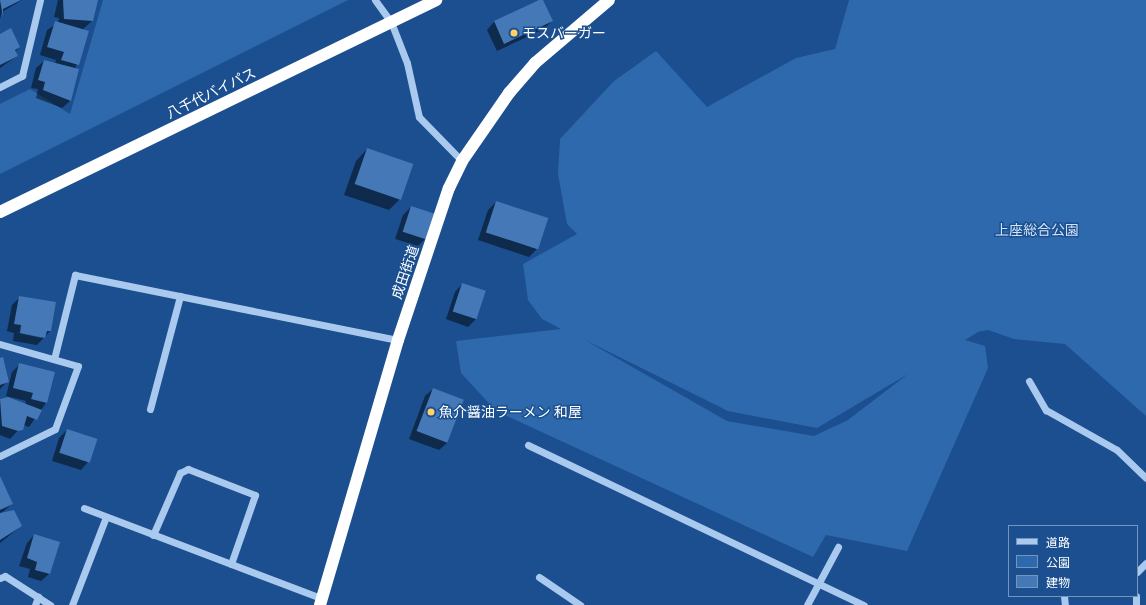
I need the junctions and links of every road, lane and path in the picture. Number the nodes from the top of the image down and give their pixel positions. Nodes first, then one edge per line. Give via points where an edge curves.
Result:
1 (40, 0) edge
2 (375, 0) edge
3 (436, 0) edge
4 (609, 0) edge
5 (391, 22) junction
6 (0, 87) edge
7 (462, 161) junction
8 (0, 212) edge
9 (180, 296) junction
10 (398, 340) junction
11 (0, 344) edge
12 (54, 359) junction
13 (1029, 381) dead end
14 (150, 409) dead end
15 (528, 444) dead end
16 (0, 456) edge
17 (1146, 478) edge
18 (84, 508) dead end
19 (106, 517) junction
20 (153, 535) junction
21 (838, 548) dead end
22 (1146, 563) edge
23 (232, 564) junction
24 (1138, 571) edge
25 (539, 577) dead end
26 (0, 578) edge
27 (820, 582) junction
28 (38, 597) junction
29 (321, 602) edge
30 (35, 605) edge
31 (50, 605) edge
32 (72, 605) edge
33 (580, 605) edge
34 (807, 605) edge
35 (864, 605) edge

1 - 6 street via 22,76
2 - 5 street
3 - 5 highway, 八千代バイパス
4 - 7 highway, 成田街道 via 535,63 499,105
5 - 7 street via 407,63 419,117
5 - 8 highway, 八千代バイパス
7 - 10 highway, 成田街道 via 449,188
9 - 10 street
9 - 12 street via 75,275
9 - 14 street
10 - 29 highway, 成田街道
11 - 12 street
12 - 16 street via 78,366 54,429
13 - 17 street via 1046,410 1117,450
15 - 27 street via 695,527
18 - 19 street
19 - 20 street
19 - 32 street
20 - 23 street
20 - 23 street via 180,473 188,469 255,495
21 - 27 street
22 - 24 street
23 - 29 street
25 - 33 street
26 - 28 street via 5,576
27 - 34 street
27 - 35 street
28 - 30 street
28 - 31 street

